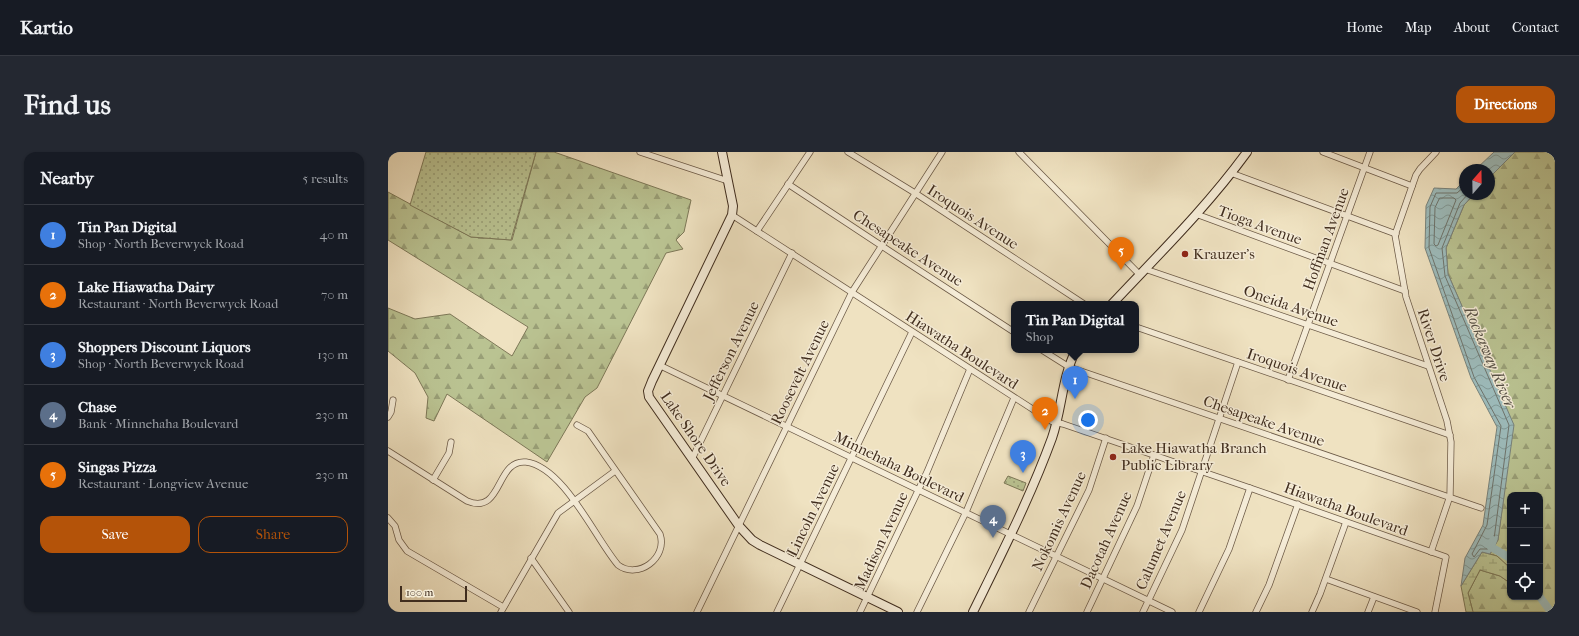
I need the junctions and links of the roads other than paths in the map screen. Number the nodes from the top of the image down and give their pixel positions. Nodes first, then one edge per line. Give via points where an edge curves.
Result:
1 (640, 152) edge
2 (722, 152) edge
3 (801, 152) edge
4 (848, 152) edge
5 (942, 152) edge
6 (1019, 152) edge
7 (1247, 152) edge
8 (1323, 152) edge
9 (1370, 152) edge
10 (1436, 152) edge
11 (809, 153) edge
12 (1364, 168) junction
13 (1231, 173) junction
14 (728, 181) junction
15 (788, 184) junction
16 (1412, 186) junction
17 (915, 193) junction
18 (1196, 214) junction
19 (732, 215) junction
20 (1347, 216) junction
21 (757, 231) junction
22 (1396, 234) junction
23 (882, 246) junction
24 (792, 254) junction
25 (1330, 264) junction
26 (1142, 272) junction
27 (1405, 291) junction
28 (852, 292) junction
29 (1079, 301) edge
30 (1115, 301) edge
31 (1309, 325) junction
32 (1139, 328) edge
33 (1011, 330) edge
34 (912, 332) junction
35 (1047, 353) edge
36 (1075, 353) edge
37 (1238, 362) junction
38 (659, 364) junction
39 (1428, 366) junction
40 (1069, 367) junction
41 (970, 370) junction
42 (1288, 380) junction
43 (723, 395) junction
44 (1014, 398) junction
45 (393, 400) dead end
46 (388, 416) edge
47 (1219, 419) junction
48 (1057, 422) junction
49 (577, 425) dead end
50 (787, 426) junction
51 (1450, 435) junction
52 (1106, 438) junction
53 (451, 442) dead end
54 (388, 451) edge
55 (1154, 455) junction
56 (851, 457) junction
57 (692, 460) junction
58 (615, 471) junction
59 (1202, 471) junction
60 (433, 480) junction
61 (1250, 488) junction
62 (919, 490) junction
63 (1449, 498) junction
64 (574, 500) junction
65 (1298, 504) junction
66 (1481, 508) dead end
67 (966, 512) junction
68 (388, 518) edge
69 (1346, 522) junction
70 (739, 526) junction
71 (1011, 534) junction
72 (1432, 552) junction
73 (1057, 556) junction
74 (531, 558) junction
75 (800, 565) junction
76 (1102, 579) junction
77 (1326, 579) junction
78 (868, 597) junction
79 (1374, 597) junction
80 (1148, 601) junction
81 (502, 610) edge
82 (569, 612) edge
83 (697, 612) edge
84 (777, 612) edge
85 (860, 612) edge
86 (898, 612) edge
87 (917, 612) edge
88 (973, 612) edge
89 (1029, 612) edge
90 (1087, 612) edge
91 (1143, 612) edge
92 (1172, 612) edge
93 (1198, 612) edge
94 (1256, 612) edge
95 (1312, 612) edge
96 (1368, 612) edge
97 (1417, 612) edge
98 (1434, 612) edge

1 - 14 street
2 - 14 street, Lake Shore Drive
3 - 11 street
4 - 17 street, Iroquois Avenue
5 - 17 street, Roosevelt Avenue
6 - 26 street
7 - 13 street
8 - 12 street
9 - 12 street, Hoffman Avenue
10 - 16 street, River Drive via 1420,169
11 - 15 street
12 - 16 street
12 - 20 street, Hoffman Avenue
13 - 18 street
13 - 20 street
14 - 19 street, Lake Shore Drive via 733,206
15 - 21 street
15 - 23 street, Chesapeake Avenue
16 - 22 street, River Drive
17 - 23 street, Roosevelt Avenue
17 - 29 street, Iroquois Avenue
18 - 25 street, Tioga Avenue
18 - 26 street
19 - 21 street, Hiawatha Boulevard
19 - 38 street, Lake Shore Drive
20 - 22 street
20 - 25 street, Hoffman Avenue
21 - 24 street, Hiawatha Boulevard
22 - 27 street, River Drive
23 - 28 street, Roosevelt Avenue
23 - 33 street, Chesapeake Avenue
24 - 28 street, Hiawatha Boulevard
24 - 43 street, Jefferson Avenue
25 - 27 street, Tioga Avenue
25 - 31 street, Hoffman Avenue
26 - 30 street
26 - 31 street, Oneida Avenue
27 - 39 street, River Drive
28 - 34 street, Hiawatha Boulevard
28 - 50 street, Roosevelt Avenue
31 - 39 street, Oneida Avenue
31 - 42 street, Hoffman Avenue
32 - 37 street, Iroquois Avenue
34 - 41 street, Hiawatha Boulevard
34 - 56 street, Lincoln Avenue
35 - 40 street, Chesapeake Avenue
36 - 40 street
37 - 42 street, Iroquois Avenue
37 - 47 street, Calumet Avenue
38 - 43 street, Minnehaha Boulevard
38 - 57 street, Lake Shore Drive via 648,391 649,397
39 - 51 street, River Drive
40 - 47 street, Chesapeake Avenue
40 - 48 street
41 - 44 street, Hiawatha Boulevard
41 - 62 street, Madison Avenue
42 - 51 street, Iroquois Avenue
43 - 50 street, Minnehaha Boulevard
43 - 57 street, Jefferson Avenue
44 - 48 street, Hiawatha Boulevard via 1051,421
44 - 67 street
45 - 46 street
47 - 59 street, Calumet Avenue
47 - 63 street, Chesapeake Avenue
48 - 52 street, Hiawatha Boulevard
48 - 71 street via 1043,464
49 - 58 street via 588,431
50 - 56 street, Minnehaha Boulevard
50 - 70 street, Roosevelt Avenue
51 - 63 street, River Drive
52 - 55 street, Hiawatha Boulevard
52 - 73 street, Nokomis Avenue via 1089,490
53 - 60 street via 449,453
54 - 60 street
55 - 59 street, Hiawatha Boulevard
55 - 76 street, Dacotah Avenue via 1137,506
56 - 62 street, Minnehaha Boulevard
56 - 75 street, Lincoln Avenue
57 - 70 street, Lake Shore Drive
58 - 64 street
58 - 64 street via 660,534 661,549 654,560 641,569 626,570 620,566
59 - 61 street, Hiawatha Boulevard
59 - 80 street, Calumet Avenue via 1182,530
60 - 64 street via 467,501 481,503 493,495 510,468 526,462 553,475
61 - 65 street, Hiawatha Boulevard
61 - 93 street via 1229,549
62 - 67 street, Minnehaha Boulevard
62 - 78 street, Madison Avenue
63 - 66 street, Chesapeake Avenue
63 - 72 street, River Drive
64 - 74 street via 558,513
65 - 69 street, Hiawatha Boulevard
65 - 94 street
67 - 71 street, Minnehaha Boulevard
67 - 87 street
68 - 81 street via 395,526 399,540 407,551
69 - 72 street, Hiawatha Boulevard
69 - 77 street
70 - 75 street, Lake Shore Drive via 756,542
70 - 83 street, Roosevelt Avenue
71 - 73 street, Minnehaha Boulevard
71 - 88 street
72 - 98 street, Hiawatha Boulevard via 1446,557
73 - 76 street, Minnehaha Boulevard
73 - 89 street, Nokomis Avenue
74 - 81 street
74 - 82 street
75 - 78 street, Lake Shore Drive
75 - 84 street, Lincoln Avenue
76 - 80 street, Minnehaha Boulevard
76 - 90 street, Dacotah Avenue
77 - 79 street
77 - 95 street
78 - 85 street, Madison Avenue
78 - 86 street, Lake Shore Drive
79 - 96 street
79 - 97 street
80 - 91 street, Calumet Avenue
80 - 92 street, Minnehaha Boulevard

